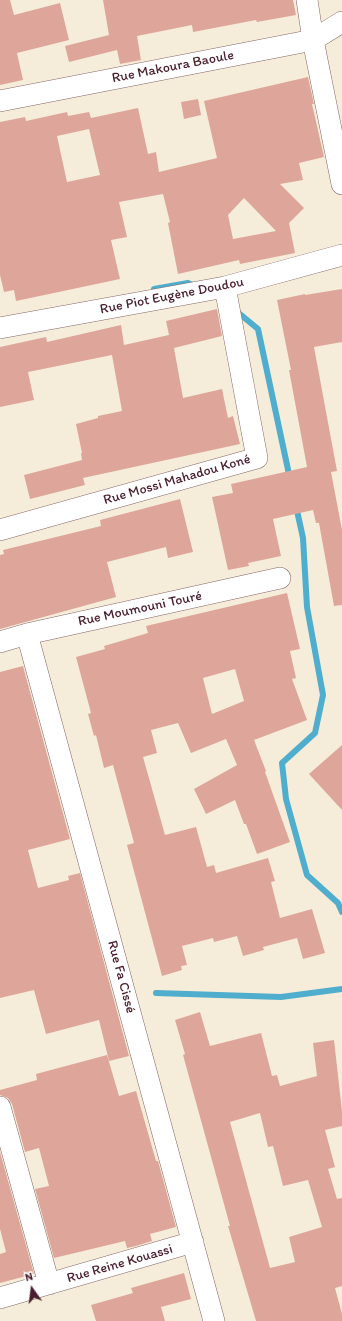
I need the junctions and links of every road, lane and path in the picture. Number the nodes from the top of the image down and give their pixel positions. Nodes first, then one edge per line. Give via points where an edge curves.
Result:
1 (307, 0) edge
2 (342, 22) edge
3 (313, 40) junction
4 (0, 101) edge
5 (342, 184) edge
6 (342, 255) edge
7 (225, 287) junction
8 (0, 328) edge
9 (0, 530) edge
10 (280, 578) dead end
11 (27, 634) junction
12 (0, 642) edge
13 (0, 1107) edge
14 (193, 1242) junction
15 (49, 1284) junction
16 (0, 1298) edge
17 (214, 1321) edge

1 - 3 street
2 - 3 street, Rue Makoura Baoule
3 - 4 street, Rue Makoura Baoule
3 - 5 street
6 - 7 street, Rue Piot Eugène Doudou
7 - 8 street, Rue Piot Eugène Doudou
7 - 9 street, Rue Mossi Mahadou Koné via 257,458
10 - 11 street, Rue Moumouni Touré
11 - 12 street, Rue Moumouni Touré
11 - 14 street, Rue Fa Cissé
13 - 15 street
14 - 15 street, Rue Reine Kouassi
14 - 17 street, Rue Fa Cissé
15 - 16 street, Rue Reine Kouassi

